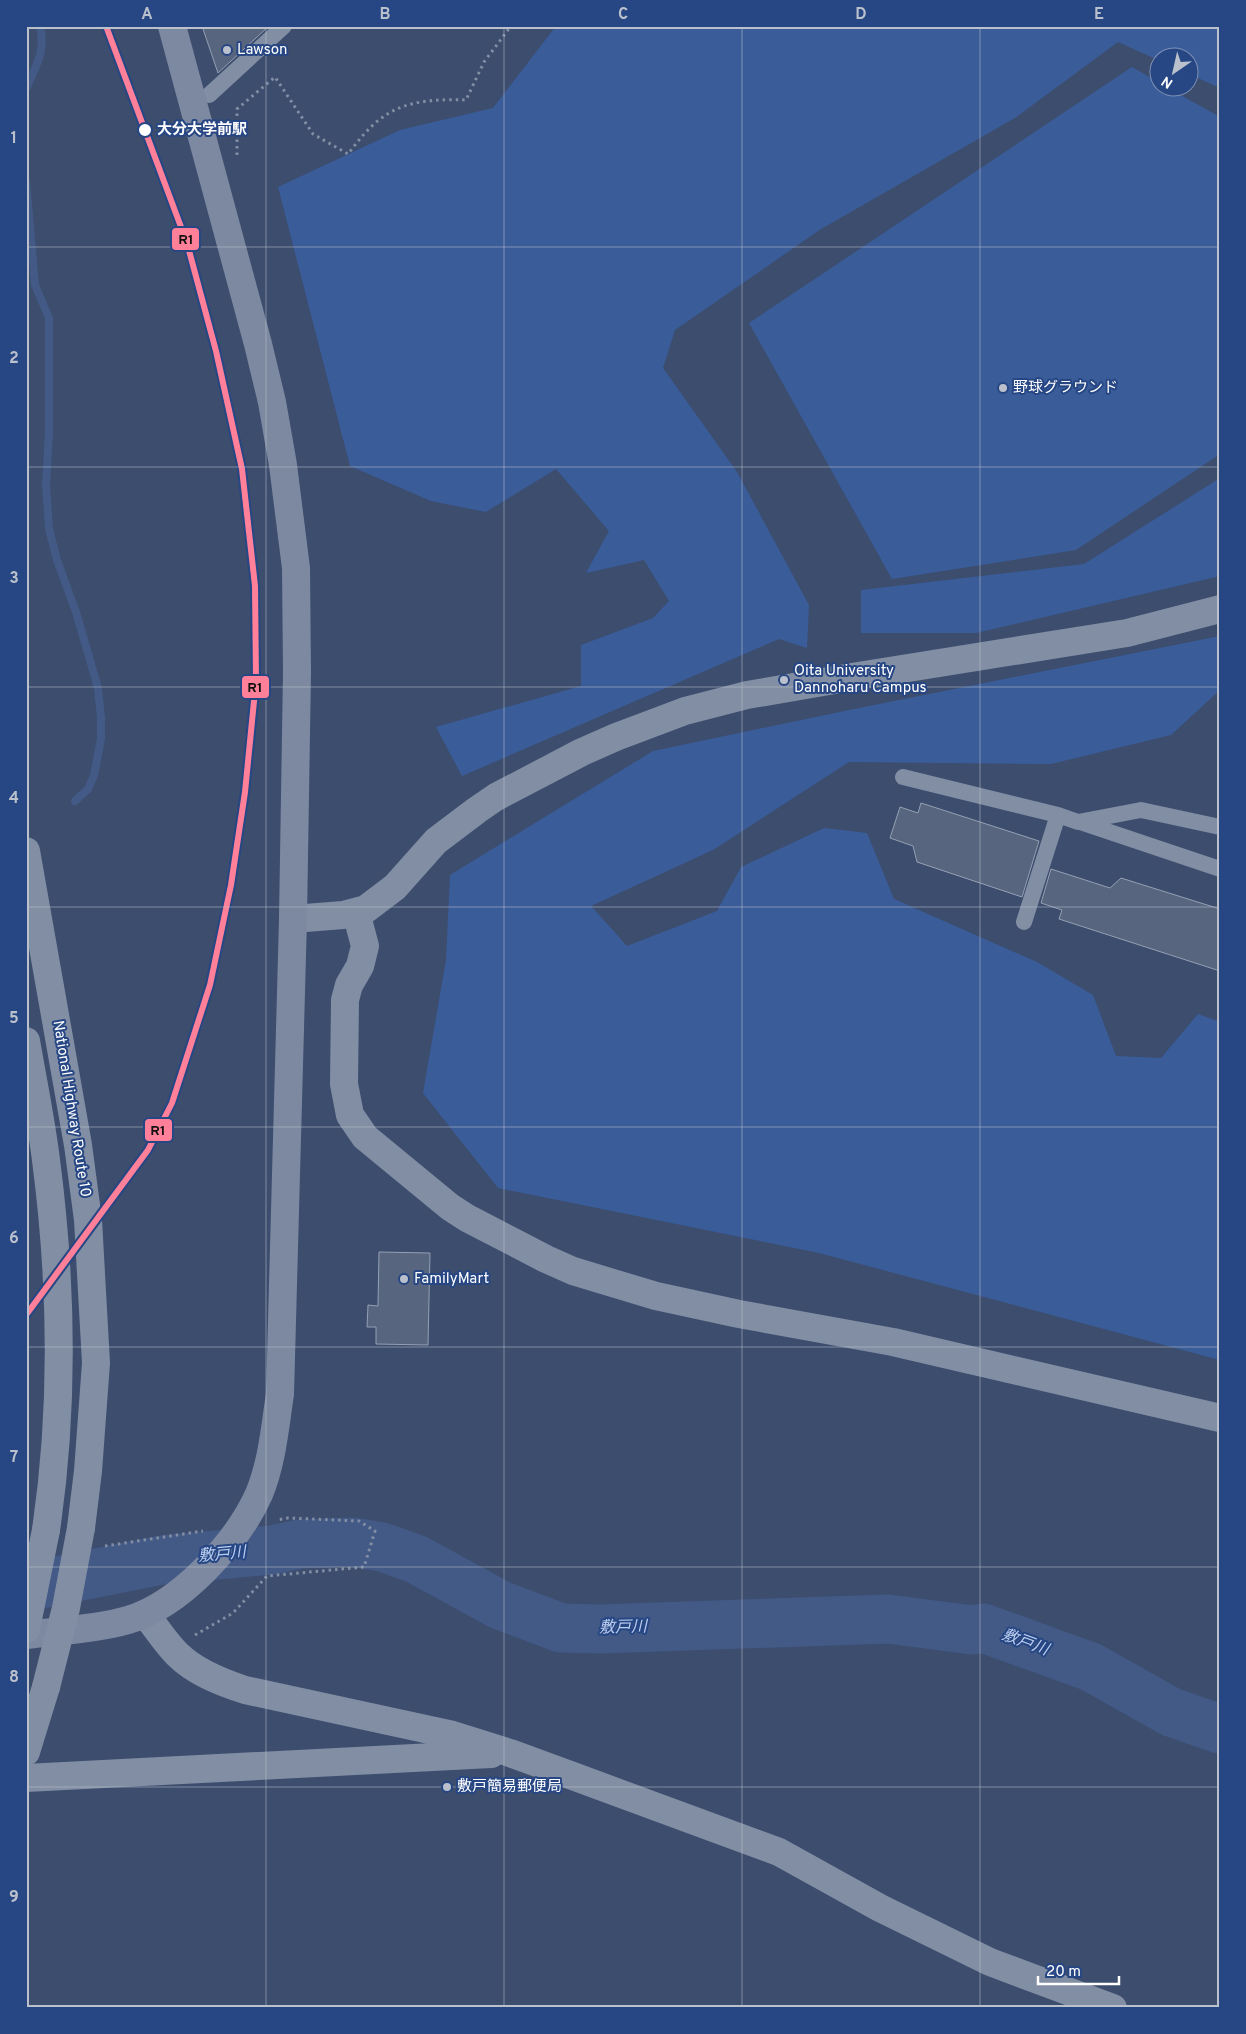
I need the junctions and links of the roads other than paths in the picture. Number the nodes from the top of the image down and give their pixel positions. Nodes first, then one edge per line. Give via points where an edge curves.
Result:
1 (172, 26) edge
2 (284, 26) edge
3 (209, 96) dead end
4 (1220, 609) edge
5 (903, 777) dead end
6 (1058, 815) junction
7 (1078, 822) junction
8 (1220, 827) edge
9 (26, 850) edge
10 (1220, 869) edge
11 (30, 886) edge
12 (356, 912) junction
13 (293, 919) junction
14 (1024, 922) dead end
15 (26, 1041) edge
16 (1220, 1418) edge
17 (145, 1614) junction
18 (26, 1629) edge
19 (26, 1635) edge
20 (26, 1752) edge
21 (510, 1753) junction
22 (26, 1778) edge
23 (1113, 2008) edge

1 - 13 street via 258,344 283,465 296,568 297,607
2 - 3 lane
4 - 12 main road via 1127,633 852,676 747,695 685,711 616,736 496,797 436,841 384,897
5 - 6 lane
6 - 7 lane
6 - 14 lane
7 - 8 lane via 1141,810
7 - 10 lane
9 - 11 main road, National Highway Route 10
11 - 20 main road, National Highway Route 10, bridge via 72,1112 87,1214 96,1363 81,1528 66,1608
12 - 13 main road
12 - 16 main road via 365,946 345,1000 344,1084 350,1115 365,1137 466,1218 546,1259 656,1296 893,1342
13 - 17 street via 280,1394 274,1433 258,1494 221,1535 199,1576
15 - 18 main road, bridge via 41,1124 54,1234 59,1343 58,1417 51,1497
17 - 19 street via 119,1622
17 - 21 main road via 172,1648 194,1668 219,1681 245,1690 401,1723
21 - 22 main road
21 - 23 main road via 779,1852 889,1913 990,1962

